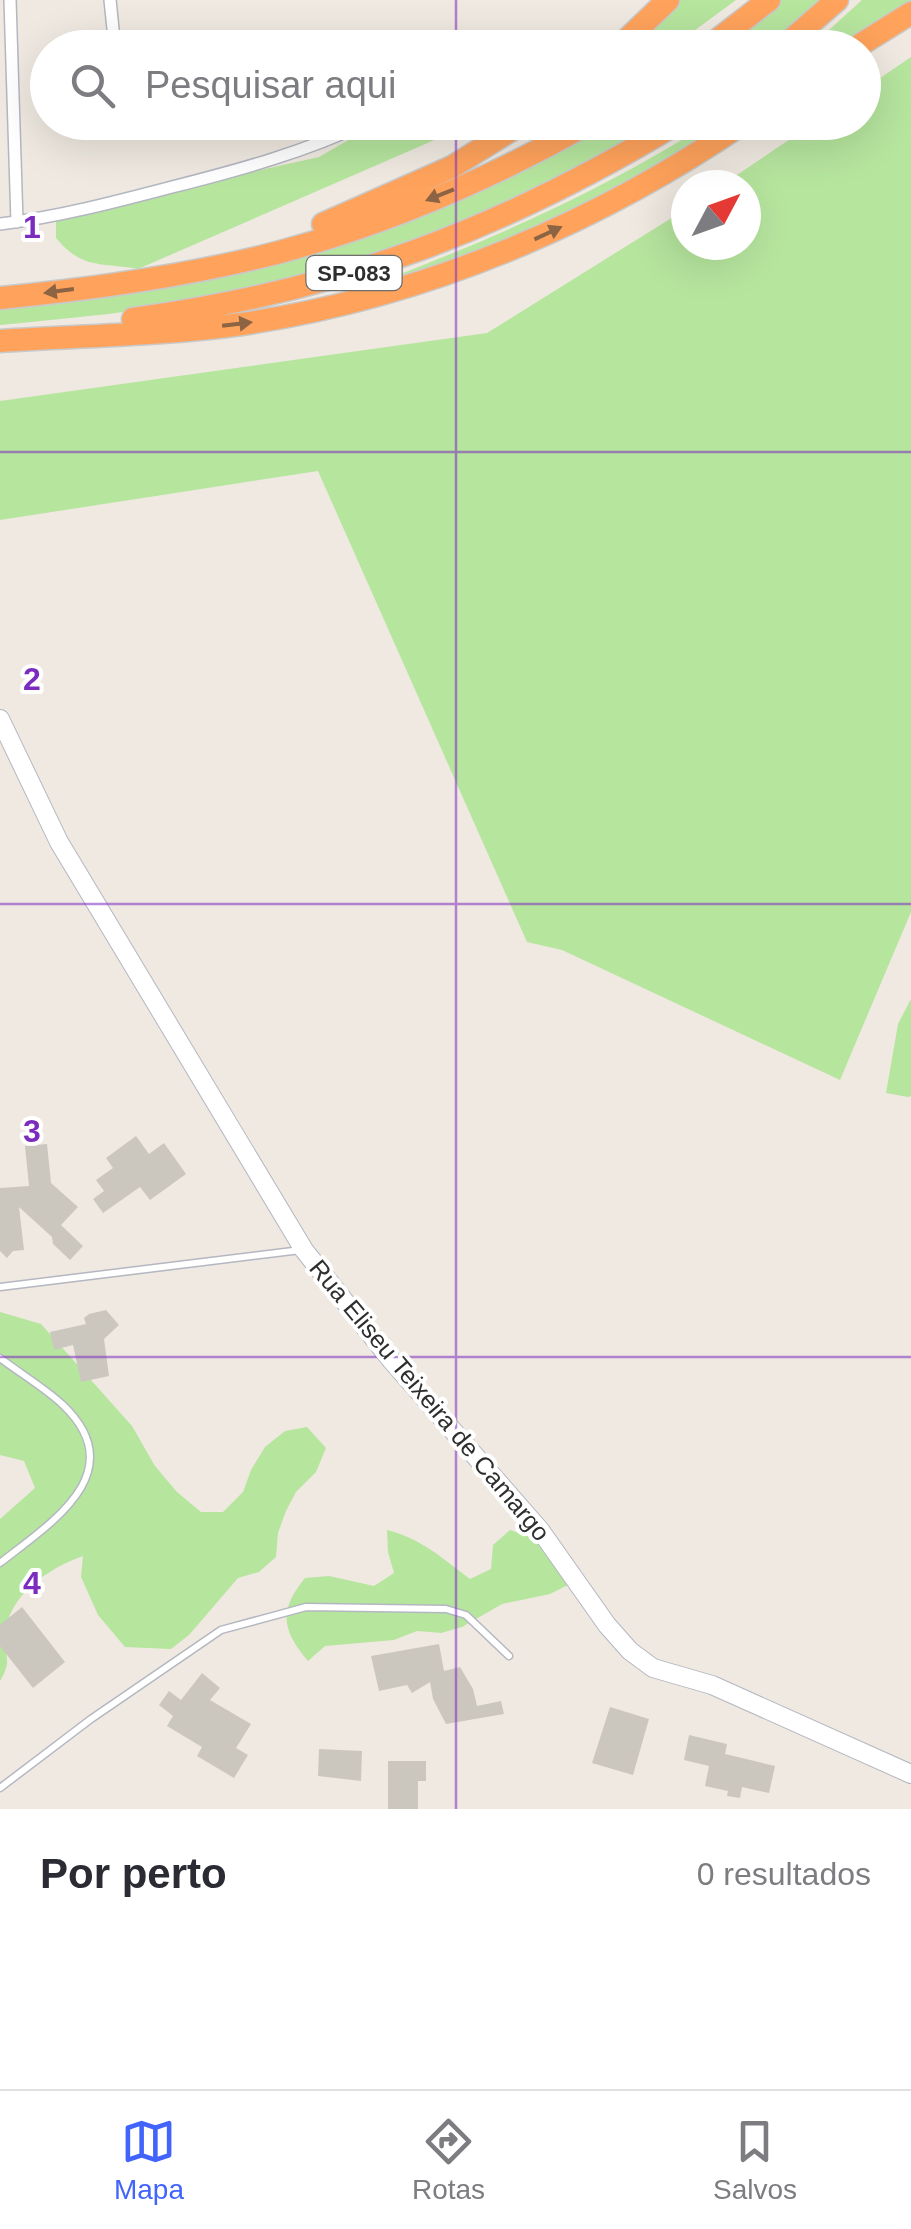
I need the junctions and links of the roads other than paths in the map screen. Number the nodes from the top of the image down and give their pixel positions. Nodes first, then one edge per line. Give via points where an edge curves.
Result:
1 (10, 0) edge
2 (110, 0) edge
3 (668, 0) edge
4 (769, 0) edge
5 (836, 0) edge
6 (911, 13) edge
7 (112, 30) edge
8 (637, 30) edge
9 (730, 30) edge
10 (802, 30) edge
11 (881, 32) edge
12 (330, 140) edge
13 (495, 140) edge
14 (555, 140) edge
15 (648, 140) edge
16 (717, 140) edge
17 (18, 222) junction
18 (0, 224) edge
19 (114, 283) junction
20 (0, 298) edge
21 (0, 337) edge
22 (0, 719) edge
23 (304, 1250) junction
24 (0, 1287) edge
25 (0, 1358) edge
26 (0, 1563) edge
27 (510, 1656) dead end
28 (911, 1774) edge
29 (0, 1788) edge

1 - 17 street
2 - 7 street
3 - 8 highway
4 - 9 highway
5 - 10 highway
6 - 11 highway
12 - 17 street via 239,170
13 - 19 highway via 338,218
14 -> 19 highway, SP-083 via 363,226 253,258
15 - 21 highway, SP-083 via 555,193 371,268 224,306
21 -> 16 highway via 239,324 381,294 520,246 631,193
17 - 18 street
19 -> 20 highway, SP-083
22 - 23 street, Rua Eliseu Teixeira de Camargo via 58,842
23 - 24 lane
23 - 28 street, Rua Eliseu Teixeira de Camargo via 390,1360 530,1518 573,1586 630,1651 653,1668 712,1685
25 - 26 lane via 63,1405 83,1430 91,1456 80,1493
27 - 29 lane via 466,1615 446,1608 306,1607 250,1620 221,1630

